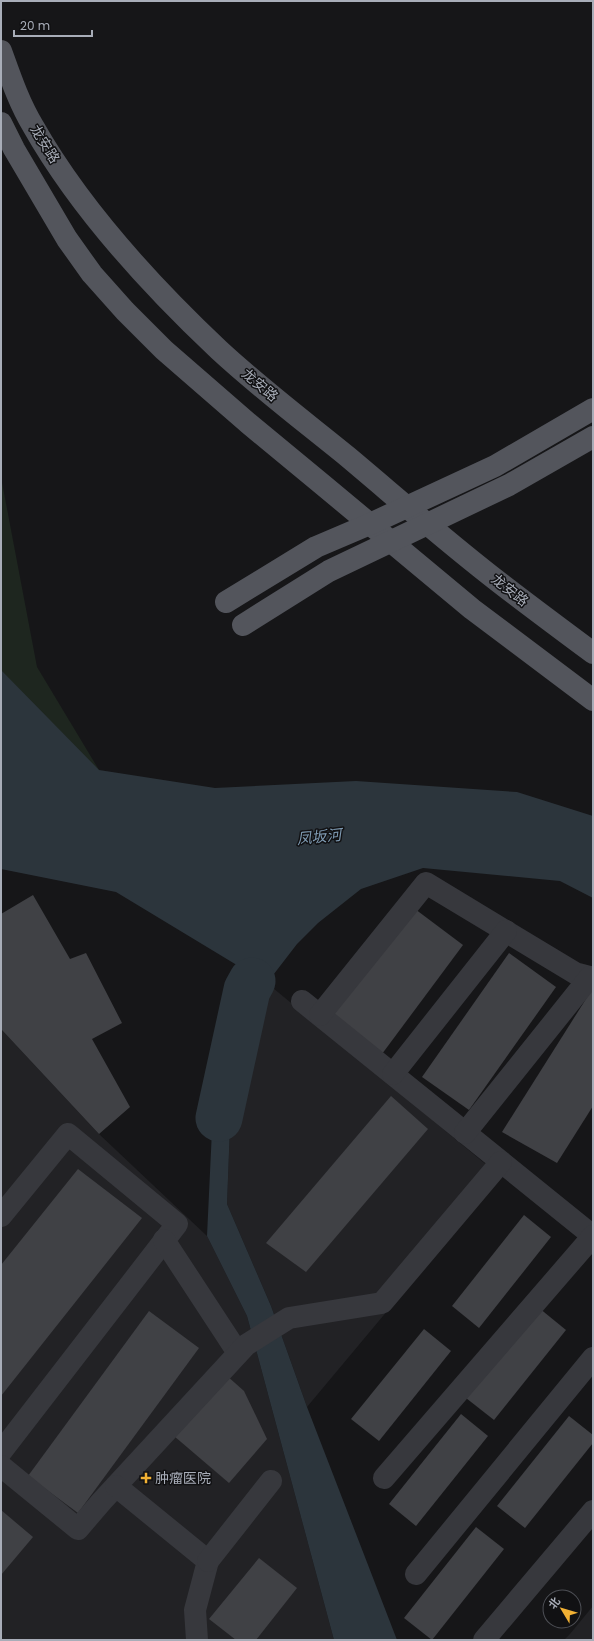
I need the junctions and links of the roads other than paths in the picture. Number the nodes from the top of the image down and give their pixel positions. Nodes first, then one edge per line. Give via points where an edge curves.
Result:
1 (1, 51) edge
2 (1, 123) edge
3 (593, 409) edge
4 (593, 437) edge
5 (407, 507) junction
6 (427, 523) junction
7 (370, 524) junction
8 (390, 541) junction
9 (226, 602) dead end
10 (243, 625) dead end
11 (593, 653) edge
12 (593, 700) edge
13 (506, 931) junction
14 (591, 977) edge
15 (302, 1001) dead end
16 (320, 1015) junction
17 (393, 1074) junction
18 (465, 1133) junction
19 (502, 1162) junction
20 (1, 1216) edge
21 (593, 1236) edge
22 (164, 1240) junction
23 (242, 1349) junction
24 (593, 1358) edge
25 (1, 1452) edge
26 (1, 1466) edge
27 (384, 1478) dead end
28 (271, 1481) dead end
29 (116, 1486) junction
30 (593, 1511) edge
31 (208, 1561) junction
32 (416, 1574) dead end
33 (197, 1640) edge
34 (484, 1640) edge

1 - 5 main road, 龙安路 via 32,125 61,171 126,254 220,350
2 - 7 main road, 龙安路 via 67,239 92,274 125,311 198,381
3 - 5 main road via 495,466
4 - 6 main road via 509,485
5 - 6 main road, 龙安路
5 - 7 main road
6 - 8 main road
6 - 11 main road, 龙安路 via 500,583
7 - 8 main road, 龙安路
7 - 9 main road via 316,547
8 - 10 main road via 329,571
8 - 12 main road, 龙安路 via 472,609
13 - 14 lane via 575,973
13 - 16 lane via 426,883
13 - 17 lane
14 - 18 lane
15 - 16 lane
16 - 17 lane
17 - 18 lane
18 - 19 lane
19 - 21 lane
19 - 23 lane via 382,1302 289,1318
20 - 22 lane via 68,1134 177,1224
21 - 27 lane
22 - 23 lane
22 - 25 lane
23 - 29 lane
24 - 32 lane
26 - 29 lane via 78,1529
28 - 31 lane
29 - 31 lane
30 - 34 lane
31 - 33 lane via 195,1610

